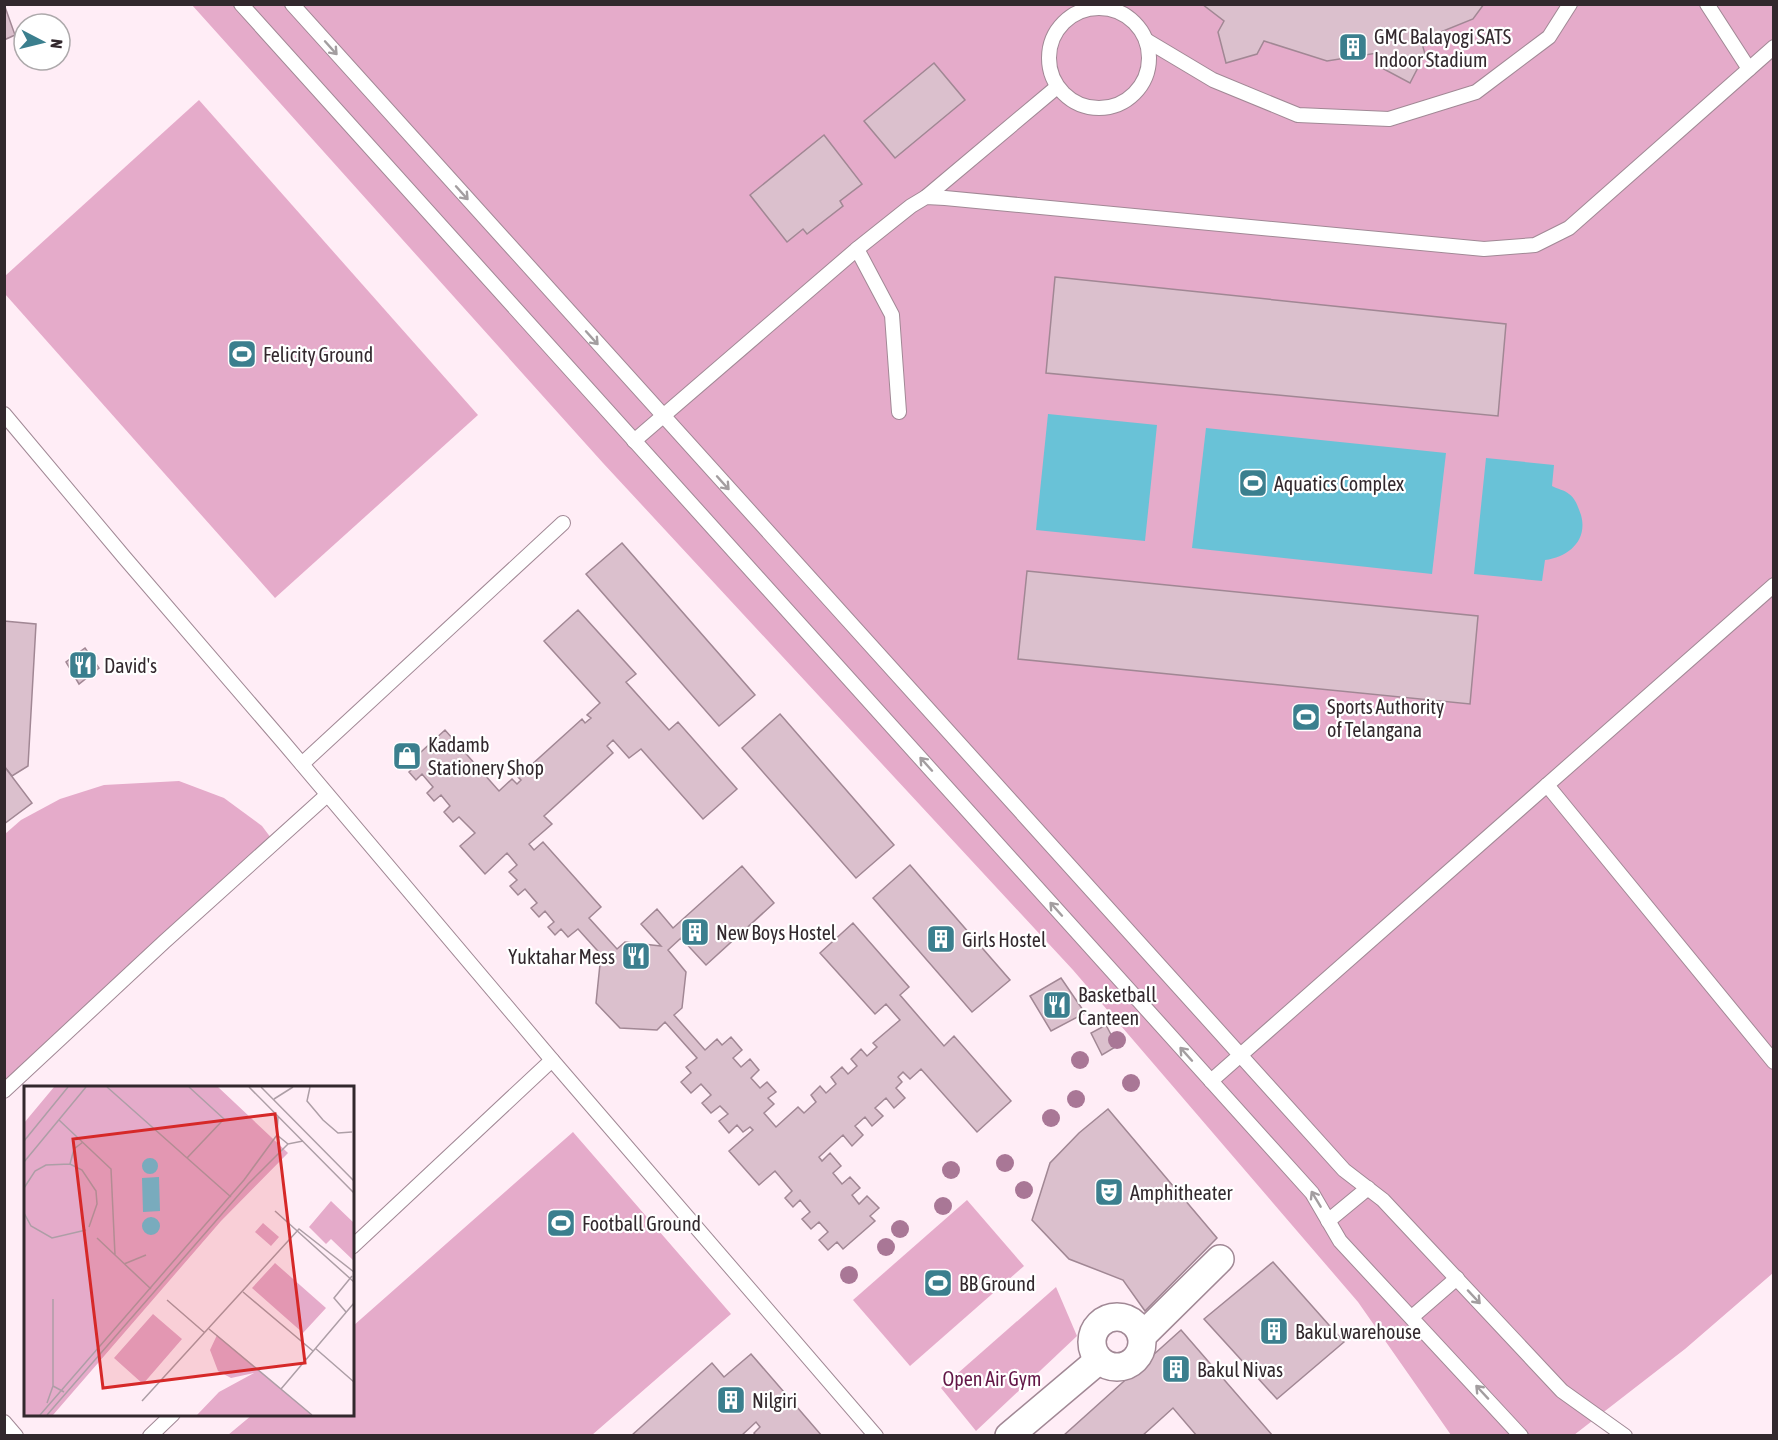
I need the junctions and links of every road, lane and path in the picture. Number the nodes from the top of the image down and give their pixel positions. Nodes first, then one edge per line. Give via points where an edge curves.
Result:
1 (241, 4) edge
2 (292, 4) edge
3 (1570, 4) edge
4 (1707, 4) edge
5 (1123, 10) edge
6 (1146, 40) junction
7 (1773, 47) edge
8 (1749, 69) junction
9 (1057, 87) junction
10 (926, 197) junction
11 (857, 249) junction
12 (899, 412) dead end
13 (4, 414) edge
14 (663, 417) junction
15 (634, 441) junction
16 (562, 523) dead end
17 (1773, 585) edge
18 (302, 764) junction
19 (1546, 785) junction
20 (327, 795) junction
21 (1240, 1055) junction
22 (552, 1060) junction
23 (1773, 1062) edge
24 (1211, 1081) junction
25 (4, 1091) edge
26 (1368, 1188) junction
27 (1328, 1221) junction
28 (354, 1245) edge
29 (1220, 1259) dead end
30 (1457, 1278) junction
31 (1412, 1317) junction
32 (1142, 1336) junction
33 (1099, 1360) junction
34 (171, 1416) edge
35 (4, 1422) edge
36 (16, 1436) edge
37 (150, 1436) edge
38 (876, 1436) edge
39 (1009, 1436) edge
40 (1521, 1436) edge
41 (1625, 1436) edge

1 - 15 lane
2 -> 14 lane
3 - 6 lane via 1549,37 1476,92 1389,119 1298,115 1213,80
4 - 8 lane
5 - 6 lane
5 - 9 lane via 1094,8 1065,21 1054,34 1050,47 1050,68
6 - 9 lane via 1149,56 1141,87 1115,107 1083,106
7 - 8 lane
8 - 10 lane via 1569,228 1535,245 1484,249
9 - 10 lane
10 - 11 lane
11 - 12 lane via 892,315
11 - 14 lane
13 - 18 lane
14 - 15 lane
14 -> 21 lane
24 -> 15 lane
16 - 18 lane
17 - 19 lane
18 - 20 lane
19 - 21 lane
19 - 23 lane
20 - 22 lane
20 - 25 lane
21 - 24 lane
21 - 26 lane via 1344,1170
22 - 28 lane
22 - 38 lane
27 -> 24 lane via 1312,1193
26 - 27 lane
26 - 30 lane
27 - 31 lane via 1340,1241
29 - 32 street
30 - 31 lane
30 -> 41 lane via 1562,1391
40 -> 31 lane
32 - 33 street via 1140,1352 1130,1364 1114,1367
32 - 33 street via 1133,1322 1125,1318 1101,1322 1092,1336
33 - 39 street
34 - 37 lane
35 - 36 lane

